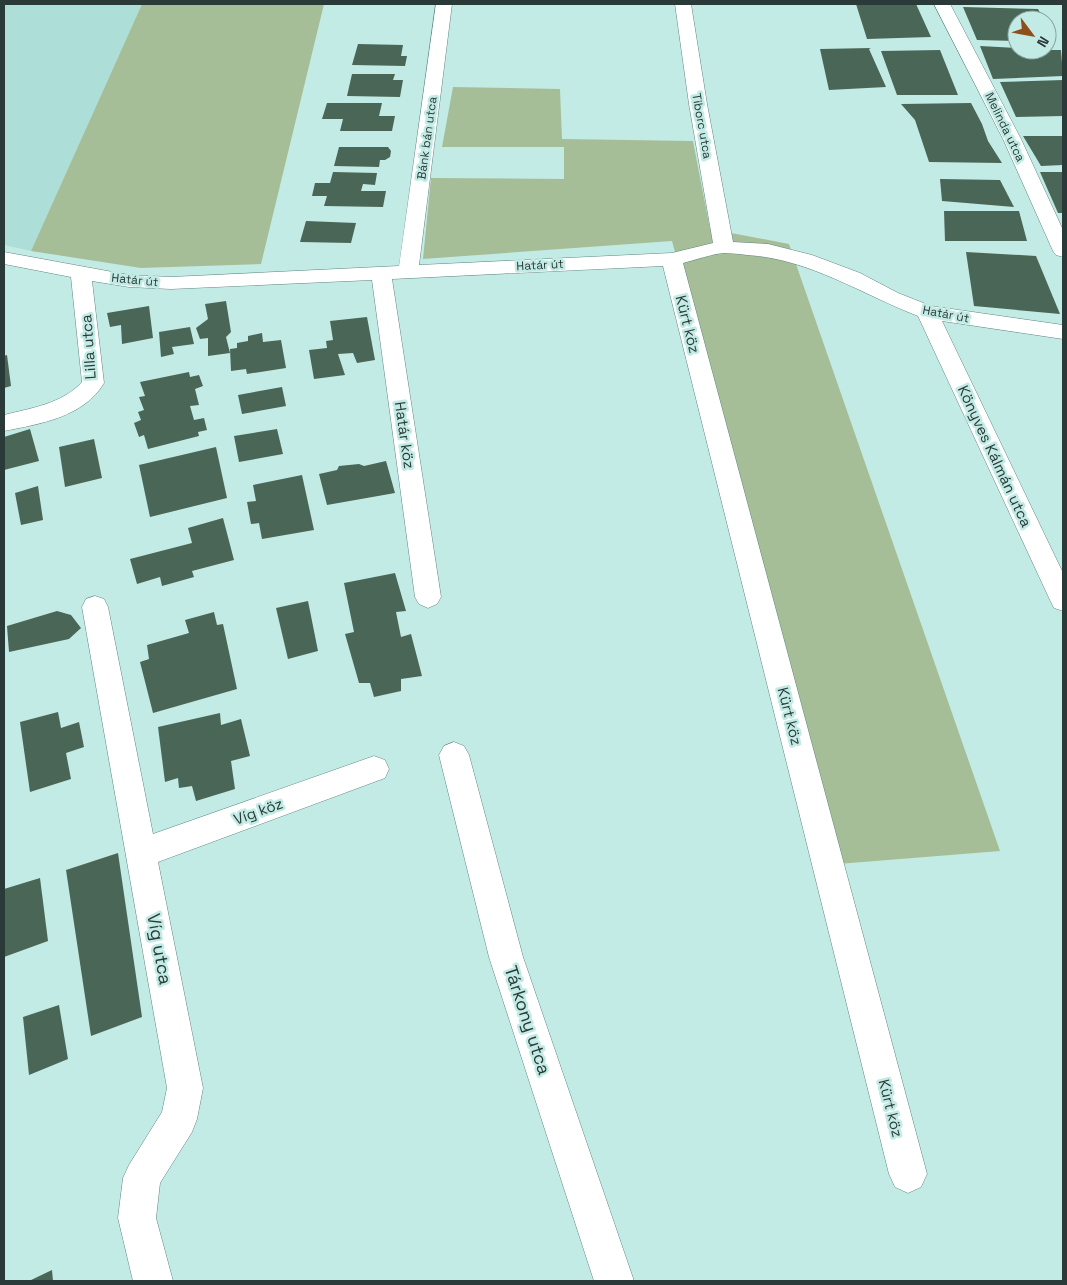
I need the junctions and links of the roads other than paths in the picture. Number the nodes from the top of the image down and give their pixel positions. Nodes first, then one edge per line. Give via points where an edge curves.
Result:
1 (444, 4) edge
2 (683, 4) edge
3 (942, 4) edge
4 (724, 247) junction
5 (1063, 251) edge
6 (4, 258) edge
7 (672, 259) junction
8 (81, 272) junction
9 (381, 272) junction
10 (408, 272) junction
11 (927, 312) junction
12 (1063, 332) edge
13 (4, 423) edge
14 (428, 597) dead end
15 (1063, 600) edge
16 (95, 607) dead end
17 (454, 755) dead end
18 (374, 769) dead end
19 (142, 854) junction
20 (908, 1174) dead end
21 (153, 1281) edge
22 (614, 1281) edge

1 - 10 street, Bánk bán utca
2 - 4 street, Tiborc utca
3 - 5 street, Melinda utca via 1012,140
4 - 7 street, Határ út
4 - 11 street, Határ út via 768,250 805,259
6 - 8 street, Határ út
7 - 10 street, Határ út
7 - 20 street, Kürt köz
8 - 9 street, Határ út via 129,281 171,283
8 - 13 street, Lilla utca via 93,383 73,403
9 - 10 street, Határ út
9 - 14 street, Határ köz
11 - 12 street, Határ út
11 - 15 street, Könyves Kálmán utca
16 - 19 street, Víg utca
17 - 22 street, Tárkony utca via 506,957
18 - 19 street, Víg köz
19 - 21 street, Víg utca via 185,1088 179,1119 142,1178 137,1218

